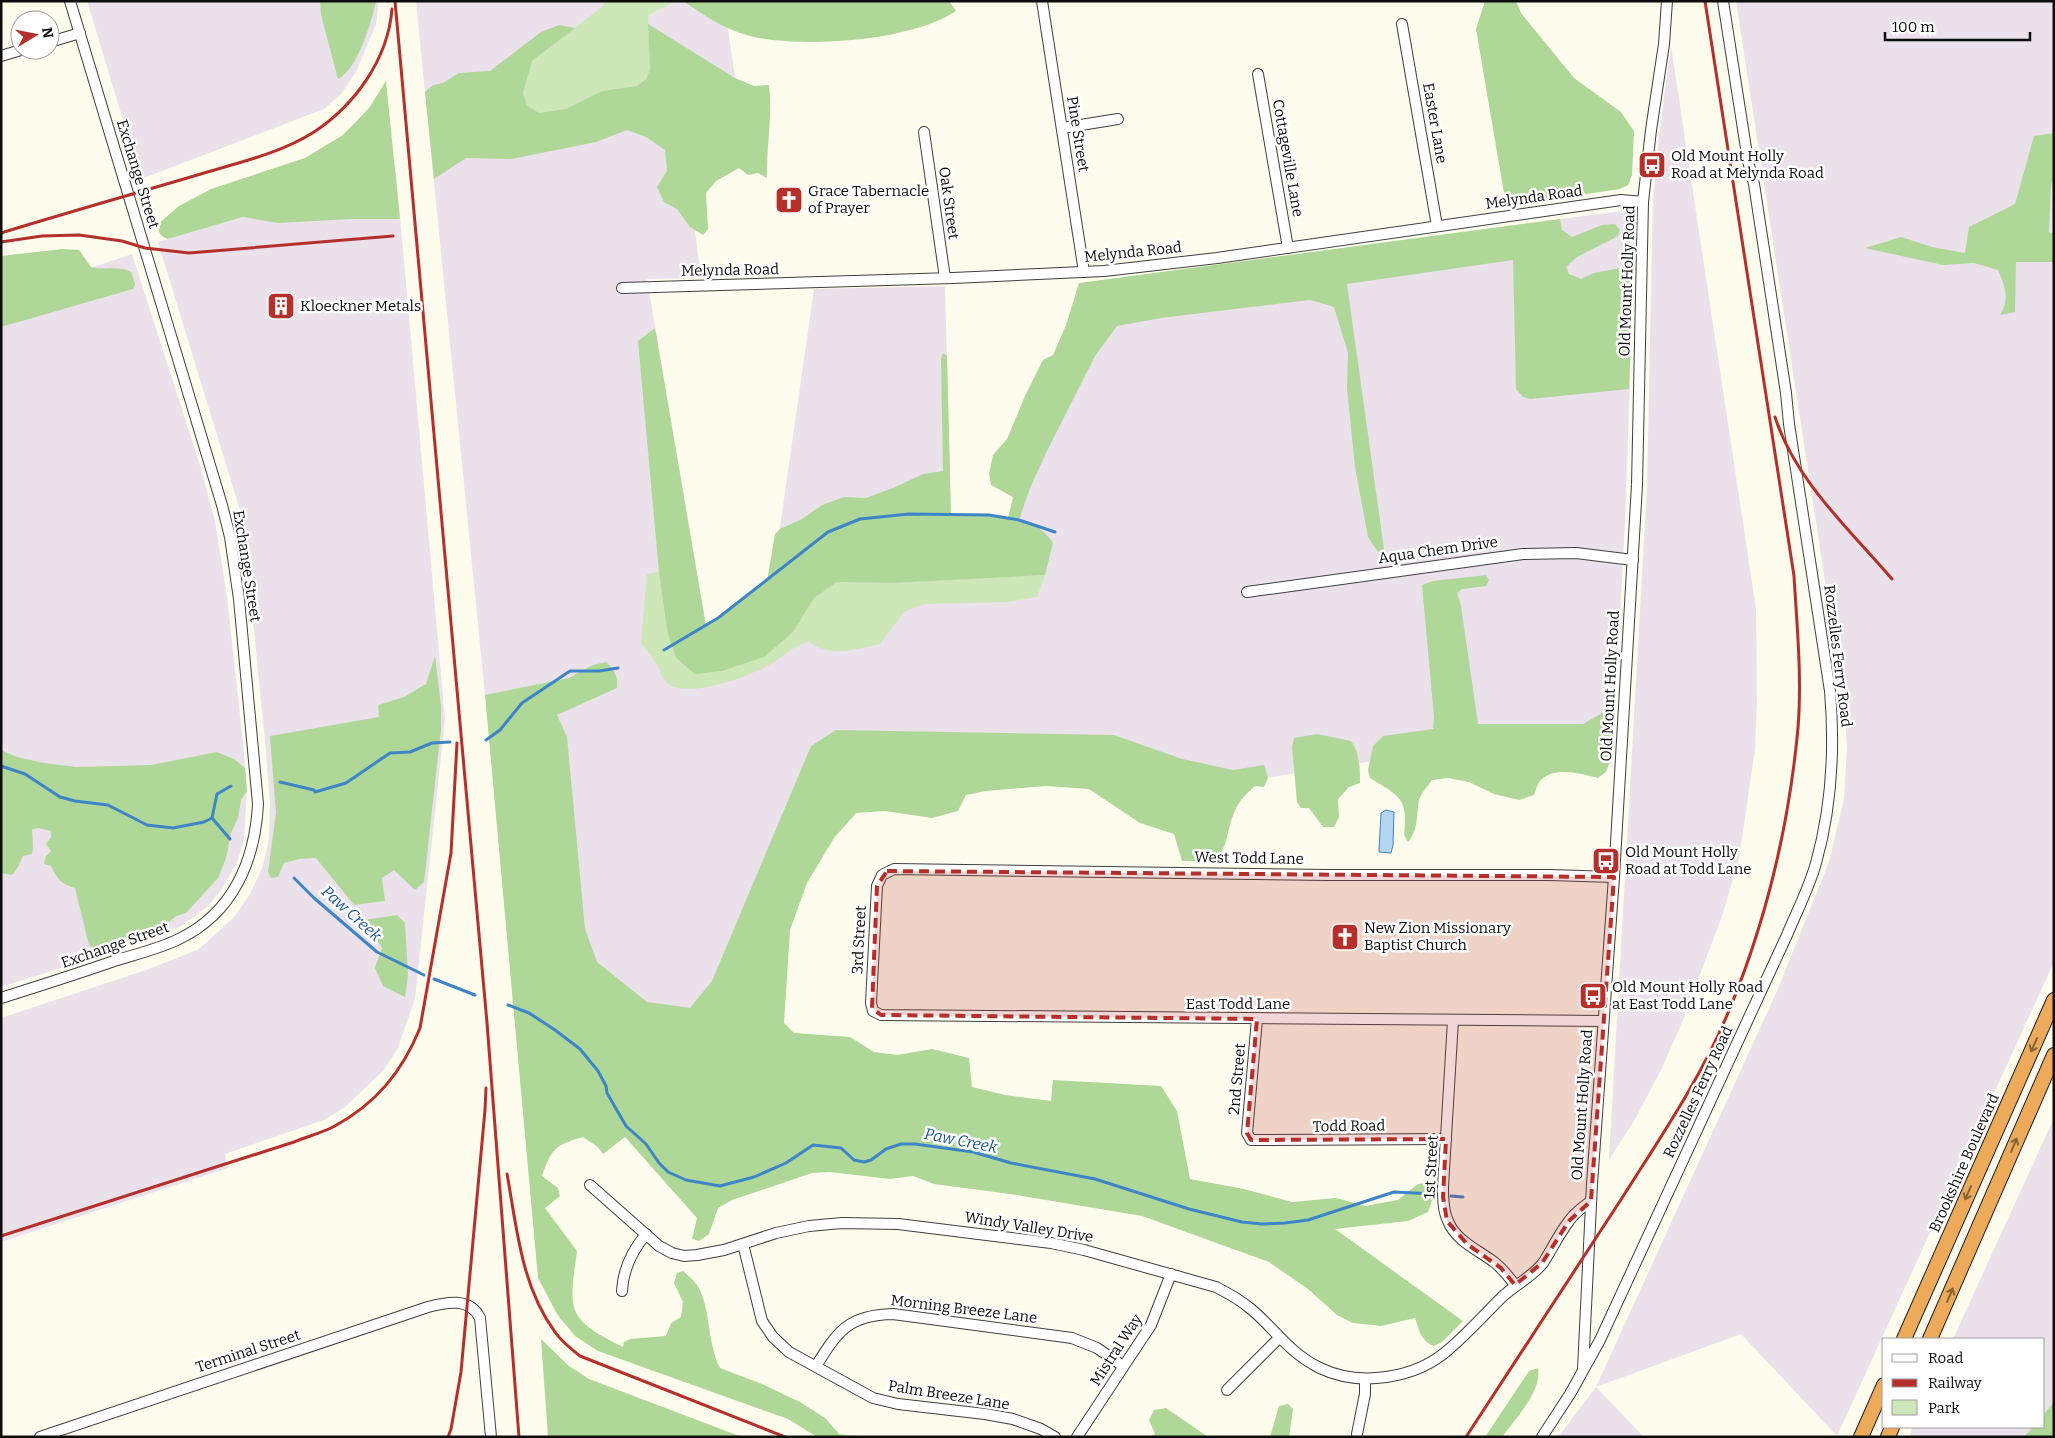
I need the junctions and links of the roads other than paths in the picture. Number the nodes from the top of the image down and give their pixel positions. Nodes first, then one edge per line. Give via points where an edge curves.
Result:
1 (70, 1) edge
2 (1042, 1) edge
3 (1667, 1) edge
4 (1723, 1) edge
5 (1402, 24) dead end
6 (80, 33) junction
7 (60, 39) edge
8 (1258, 74) dead end
9 (1118, 119) dead end
10 (1062, 128) junction
11 (924, 132) dead end
12 (1644, 202) junction
13 (1437, 226) junction
14 (1288, 248) junction
15 (1084, 272) junction
16 (945, 278) junction
17 (622, 288) dead end
18 (1633, 560) junction
19 (1247, 592) dead end
20 (884, 872) joint
21 (1614, 877) junction
22 (1, 998) edge
23 (2054, 1000) edge
24 (873, 1011) joint
25 (1256, 1019) junction
26 (1453, 1020) junction
27 (1603, 1021) junction
28 (2054, 1055) edge
29 (1446, 1139) junction
30 (1251, 1140) joint
31 (590, 1184) dead end
32 (1591, 1201) junction
33 (646, 1234) junction
34 (743, 1244) junction
35 (1171, 1274) junction
36 (1515, 1285) junction
37 (622, 1291) dead end
38 (1279, 1338) junction
39 (1904, 1338) edge
40 (1930, 1338) edge
41 (816, 1366) junction
42 (1123, 1366) junction
43 (1583, 1372) junction
44 (1365, 1379) junction
45 (1227, 1390) dead end
46 (1882, 1390) edge
47 (1357, 1434) dead end
48 (40, 1437) edge
49 (491, 1437) edge
50 (1055, 1437) edge
51 (1077, 1437) edge
52 (1542, 1437) edge
53 (1861, 1437) edge

1 - 6 street, Exchange Street
2 - 10 street, Pine Street
3 - 12 street, Old Mount Holly Road
4 - 43 street, Rozzelles Ferry Road via 1786,388 1830,691 1832,777 1822,837 1807,889
5 - 13 street, Easter Lane
6 - 7 street
6 - 22 street, Exchange Street via 230,537 239,599 258,804 257,826 247,867 237,885 220,907 194,930 163,945
8 - 14 street, Cottageville Lane
9 - 10 street
10 - 15 street, Pine Street
11 - 16 street, Oak Street
12 - 13 street, Melynda Road via 1621,200
12 - 18 street, Old Mount Holly Road
13 - 14 street, Melynda Road
14 - 15 street, Melynda Road
15 - 16 street, Melynda Road
16 - 17 street, Melynda Road
18 - 19 street, Aqua Chem Drive via 1576,553 1523,554
18 - 21 street, Old Mount Holly Road
20 - 21 street, West Todd Lane via 894,869
20 - 24 street, 3rd Street via 877,886
21 - 27 street, Old Mount Holly Road
23 -> 39 highway, Brookshire Boulevard
24 - 25 street, East Todd Lane via 881,1015 909,1016
25 - 26 street, East Todd Lane
25 - 30 street, 2nd Street via 1247,1133
26 - 27 street, East Todd Lane
26 - 29 street, 1st Street
27 - 32 street, Old Mount Holly Road
40 -> 28 highway
29 - 30 street, Todd Road
29 - 36 street, 1st Street via 1443,1197 1448,1221 1462,1239 1501,1268
31 - 33 street, Windy Valley Drive
32 - 36 street, Windy Valley Drive via 1568,1221 1542,1263
32 - 43 street, Old Mount Holly Road
33 - 34 street, Windy Valley Drive via 659,1246 684,1256 709,1254
33 - 37 street via 626,1267
34 - 35 street, Windy Valley Drive via 808,1226 898,1224 1051,1243
34 - 41 street, Palm Breeze Lane via 762,1321 789,1352
35 - 38 street, Windy Valley Drive via 1200,1281 1233,1296
35 - 42 street, Mistral Way via 1151,1324
36 - 44 street, Windy Valley Drive via 1433,1361 1401,1373
38 - 44 street, Windy Valley Drive via 1318,1367
38 - 45 street
41 - 42 street, Morning Breeze Lane via 836,1334 846,1326 875,1314 1072,1338 1097,1348
41 - 50 street, Palm Breeze Lane via 873,1398 1013,1419
42 - 51 street, Mistral Way
43 - 52 street, Rozzelles Ferry Road
44 - 47 street
46 - 53 highway
48 - 49 street, Terminal Street via 448,1302 467,1305 477,1313 482,1325

